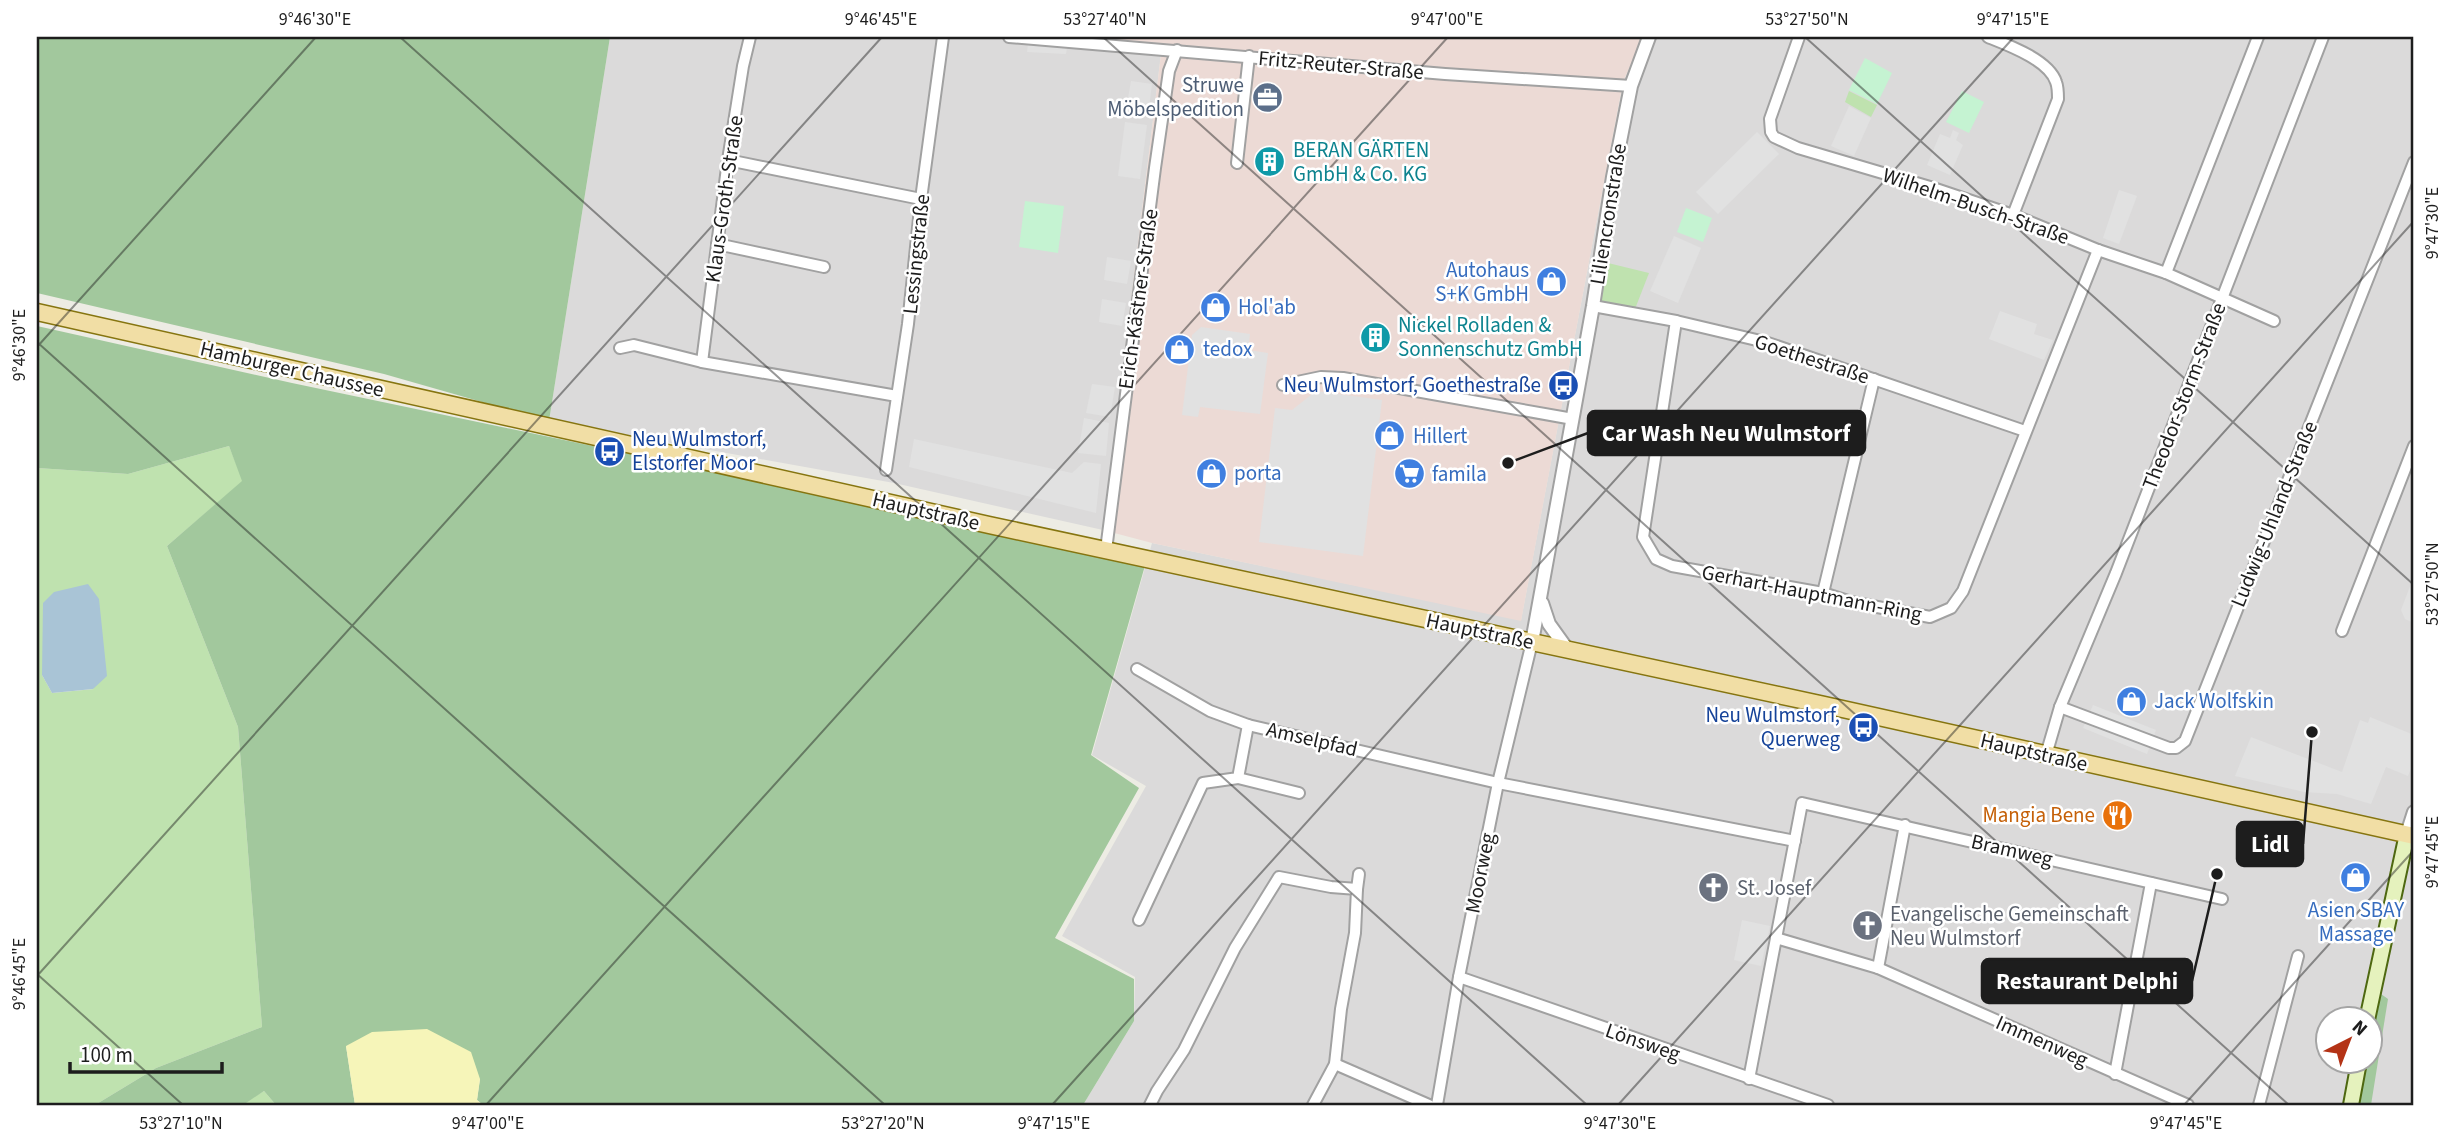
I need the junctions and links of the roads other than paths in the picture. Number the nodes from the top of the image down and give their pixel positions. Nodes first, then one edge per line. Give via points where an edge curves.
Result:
1 (750, 37) edge
2 (943, 37) edge
3 (1009, 37) edge
4 (1649, 37) edge
5 (1799, 37) edge
6 (1988, 37) edge
7 (2258, 37) edge
8 (2323, 37) edge
9 (1177, 50) junction
10 (1249, 56) junction
11 (1631, 86) junction
12 (728, 160) junction
13 (2414, 162) edge
14 (1237, 163) dead end
15 (921, 199) junction
16 (2013, 215) junction
17 (717, 244) junction
18 (2098, 250) junction
19 (824, 267) dead end
20 (2166, 274) junction
21 (2222, 299) junction
22 (1593, 306) junction
23 (37, 312) edge
24 (1676, 321) junction
25 (2274, 321) dead end
26 (620, 348) dead end
27 (702, 362) junction
28 (1874, 379) junction
29 (1283, 385) dead end
30 (897, 396) junction
31 (1573, 419) junction
32 (546, 426) joint
33 (2025, 431) junction
34 (2414, 446) edge
35 (886, 470) dead end
36 (1106, 550) junction
37 (1823, 593) junction
38 (1541, 599) junction
39 (2342, 631) dead end
40 (1532, 642) junction
41 (1567, 649) junction
42 (1137, 669) dead end
43 (2060, 707) junction
44 (1248, 725) junction
45 (2046, 755) junction
46 (1238, 778) junction
47 (1498, 783) junction
48 (1299, 793) dead end
49 (2414, 812) edge
50 (1905, 825) junction
51 (2411, 835) edge
52 (1795, 841) junction
53 (1359, 874) dead end
54 (2151, 883) junction
55 (1357, 888) junction
56 (2222, 899) dead end
57 (1139, 920) dead end
58 (1776, 938) junction
59 (2298, 956) dead end
60 (1878, 968) junction
61 (1459, 977) junction
62 (2370, 1006) edge
63 (1335, 1064) junction
64 (2115, 1074) junction
65 (2356, 1076) edge
66 (1749, 1079) junction
67 (1150, 1105) edge
68 (1313, 1105) edge
69 (1429, 1105) edge
70 (1437, 1105) edge
71 (1828, 1105) edge
72 (2188, 1105) edge
73 (2259, 1105) edge
74 (2351, 1105) edge

1 - 12 street, Klaus-Groth-Straße
2 - 15 street, Lessingstraße
3 - 9 street, Fritz-Reuter-Straße
4 - 11 street, Liliencronstraße
5 - 16 street, Wilhelm-Busch-Straße via 1770,119 1774,137
6 - 16 street via 2023,52 2056,80 2058,99
7 - 20 street
8 - 21 street, Theodor-Storm-Straße
9 - 10 street, Fritz-Reuter-Straße
9 - 36 street, Erich-Kästner-Straße via 1165,97
10 - 11 street, Fritz-Reuter-Straße
10 - 14 street
11 - 22 street, Liliencronstraße
12 - 15 street
12 - 17 street, Klaus-Groth-Straße
13 - 43 street, Ludwig-Uhland-Straße via 2185,741 2169,748
15 - 30 street, Lessingstraße
16 - 18 street, Wilhelm-Busch-Straße
17 - 19 street
17 - 27 street, Klaus-Groth-Straße
18 - 20 street, Wilhelm-Busch-Straße
18 - 33 street, Gerhart-Hauptmann-Ring
20 - 21 street, Wilhelm-Busch-Straße
21 - 25 street, Wilhelm-Busch-Straße
21 - 43 street, Theodor-Storm-Straße
22 - 24 street, Goethestraße
22 - 31 street, Liliencronstraße
23 - 32 main road, Hamburger Chaussee
24 - 28 street, Goethestraße via 1765,342
24 - 37 street, Gerhart-Hauptmann-Ring via 1643,537 1656,559 1672,566
26 - 27 street via 634,345
27 - 30 street
28 - 33 street, Goethestraße
28 - 37 street
29 - 31 street via 1321,377 1343,378
30 - 35 street, Lessingstraße
31 - 38 street, Liliencronstraße
32 - 36 main road, Hauptstraße
33 - 37 street, Gerhart-Hauptmann-Ring via 1963,591 1951,608 1930,617
34 - 39 street
36 - 40 main road, Hauptstraße
38 - 40 street, Liliencronstraße
38 - 41 street via 1549,624
40 - 41 main road, Hauptstraße
40 - 47 street, Moorweg
41 - 45 main road, Hauptstraße
42 - 44 street, Amselpfad via 1210,711
43 - 45 street, Theodor-Storm-Straße
44 - 46 street
44 - 47 street, Amselpfad
45 - 51 main road, Hauptstraße
46 - 48 street
46 - 57 street via 1203,783
47 - 52 street, Amselpfad
47 - 61 street, Moorweg
49 - 51 street
50 - 52 street, Bramweg via 1802,803
50 - 54 street, Bramweg
50 - 60 street
51 - 62 main road
52 - 58 street
53 - 55 street
54 - 56 street, Bramweg
54 - 64 street
55 - 63 street via 1355,933
55 - 67 street via 1279,877
58 - 60 street, Immenweg
58 - 66 street
59 - 73 street
60 - 64 street, Immenweg
61 - 66 street, Lönsweg
61 - 70 street, Moorweg
63 - 68 street
63 - 69 street
64 - 72 street, Immenweg
65 - 74 main road
66 - 71 street, Lönsweg

